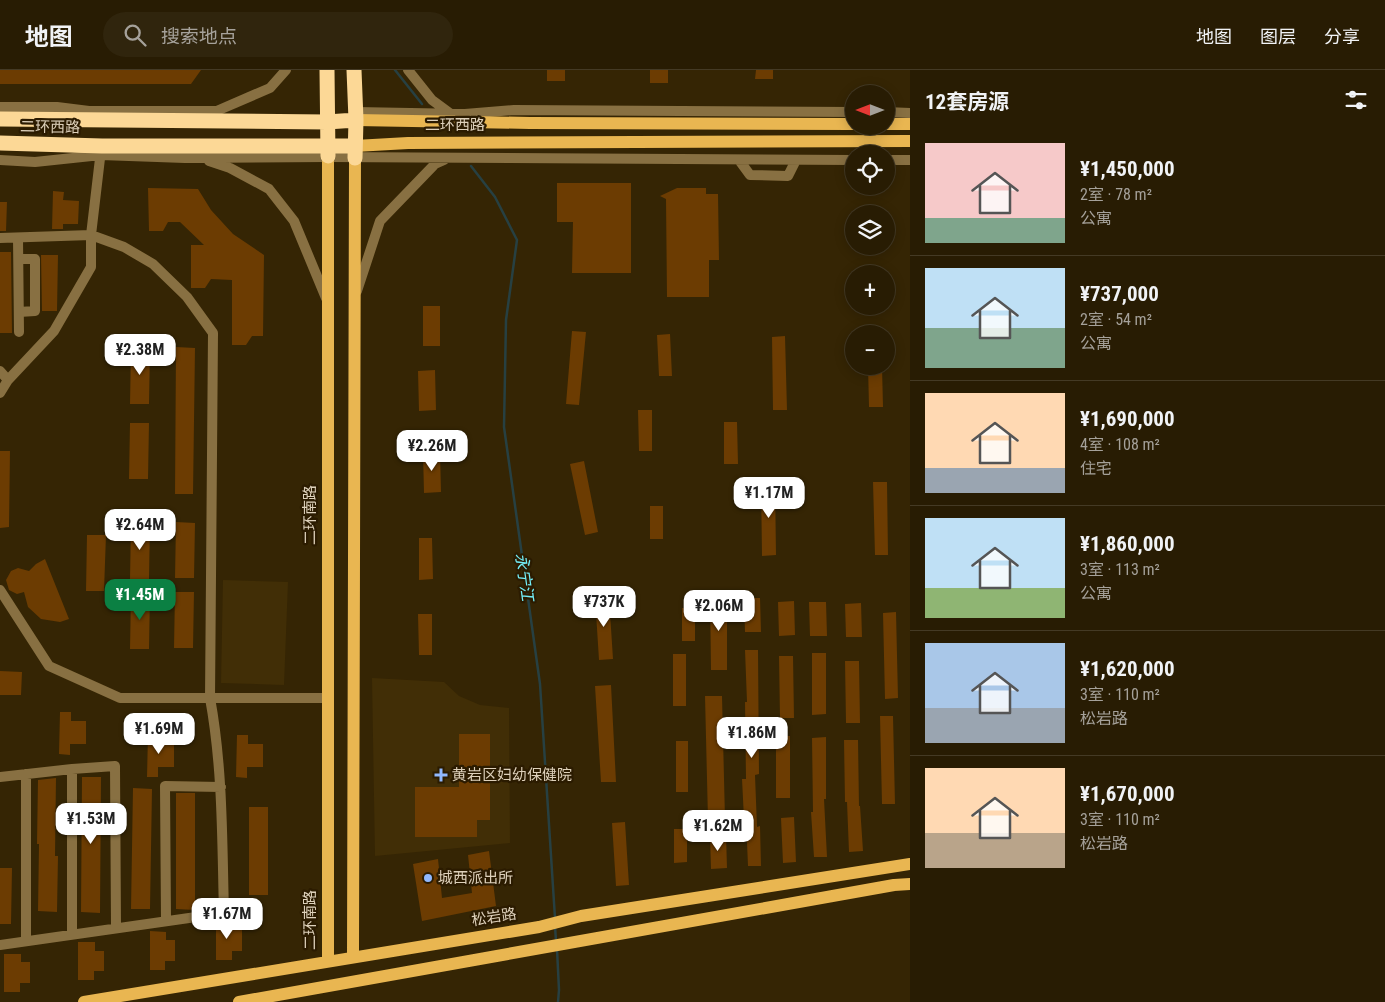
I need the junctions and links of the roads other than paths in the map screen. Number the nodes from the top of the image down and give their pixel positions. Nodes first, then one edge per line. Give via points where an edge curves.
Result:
1 (286, 70) edge
2 (327, 70) edge
3 (354, 70) edge
4 (408, 70) edge
5 (0, 107) edge
6 (217, 111) junction
7 (845, 112) edge
8 (895, 112) edge
9 (910, 113) edge
10 (450, 114) junction
11 (356, 116) junction
12 (0, 119) edge
13 (193, 121) junction
14 (327, 122) junction
15 (845, 124) edge
16 (895, 124) edge
17 (910, 124) edge
18 (910, 141) edge
19 (0, 144) edge
20 (101, 150) junction
21 (328, 152) junction
22 (355, 152) junction
23 (199, 158) junction
24 (448, 158) junction
25 (0, 160) edge
26 (738, 160) junction
27 (796, 160) junction
28 (845, 160) edge
29 (895, 160) edge
30 (910, 160) edge
31 (91, 235) junction
32 (0, 238) edge
33 (18, 238) junction
34 (19, 259) junction
35 (354, 299) junction
36 (328, 302) junction
37 (19, 312) junction
38 (19, 332) dead end
39 (0, 371) edge
40 (8, 380) junction
41 (0, 393) edge
42 (0, 590) edge
43 (210, 698) junction
44 (328, 698) junction
45 (72, 769) junction
46 (26, 774) junction
47 (0, 777) edge
48 (221, 787) junction
49 (910, 864) edge
50 (910, 884) edge
51 (166, 921) junction
52 (116, 928) junction
53 (72, 935) junction
54 (26, 941) junction
55 (0, 945) edge
56 (353, 956) junction
57 (328, 961) junction
58 (84, 1002) edge
59 (239, 1002) edge

1 - 6 street via 270,88
2 - 14 highway, 二环南路
3 - 11 highway
4 - 10 street via 432,100
5 - 6 street
6 - 13 street
7 - 10 street via 514,110
8 - 9 street
10 - 11 street
11 - 14 highway, 二环西路
11 - 15 main road, 二环西路 via 540,123
11 - 22 highway
12 - 13 highway, 二环西路
13 - 14 highway, 二环西路
14 - 21 highway, 二环南路
16 - 17 main road
18 - 22 main road, 二环西路 via 408,142
19 - 20 highway, 二环西路
20 - 21 highway, 二环西路
20 - 23 street
20 - 25 street via 35,162
20 - 31 street
21 - 22 highway, 二环西路
21 - 23 street
21 - 36 main road, 二环南路
22 - 24 street
22 - 35 main road
23 - 36 street via 230,168 269,189 294,221
24 - 26 street
24 - 35 street via 435,164 380,221
26 - 27 street
26 - 27 street via 750,175 788,176
27 - 28 street
29 - 30 street
31 - 33 street
31 - 40 street via 91,267 54,331
31 - 43 street via 124,247 153,264 187,297 213,333
32 - 33 street
33 - 34 street
34 - 37 street
34 - 37 street via 35,259 35,311
35 - 56 main road
36 - 44 main road, 二环南路
37 - 38 street
39 - 40 street
40 - 41 street
42 - 43 street via 49,666 120,698
43 - 44 street
43 - 48 street
44 - 57 main road, 二环南路
45 - 46 street
45 - 52 street via 115,766
45 - 53 street
46 - 47 street
46 - 54 street
48 - 51 street via 224,913
48 - 51 street via 166,786
49 - 56 main road, 松岩路
50 - 59 main road
51 - 52 street
52 - 53 street
53 - 54 street
54 - 55 street
56 - 57 main road, 松岩路
57 - 58 main road, 松岩路

